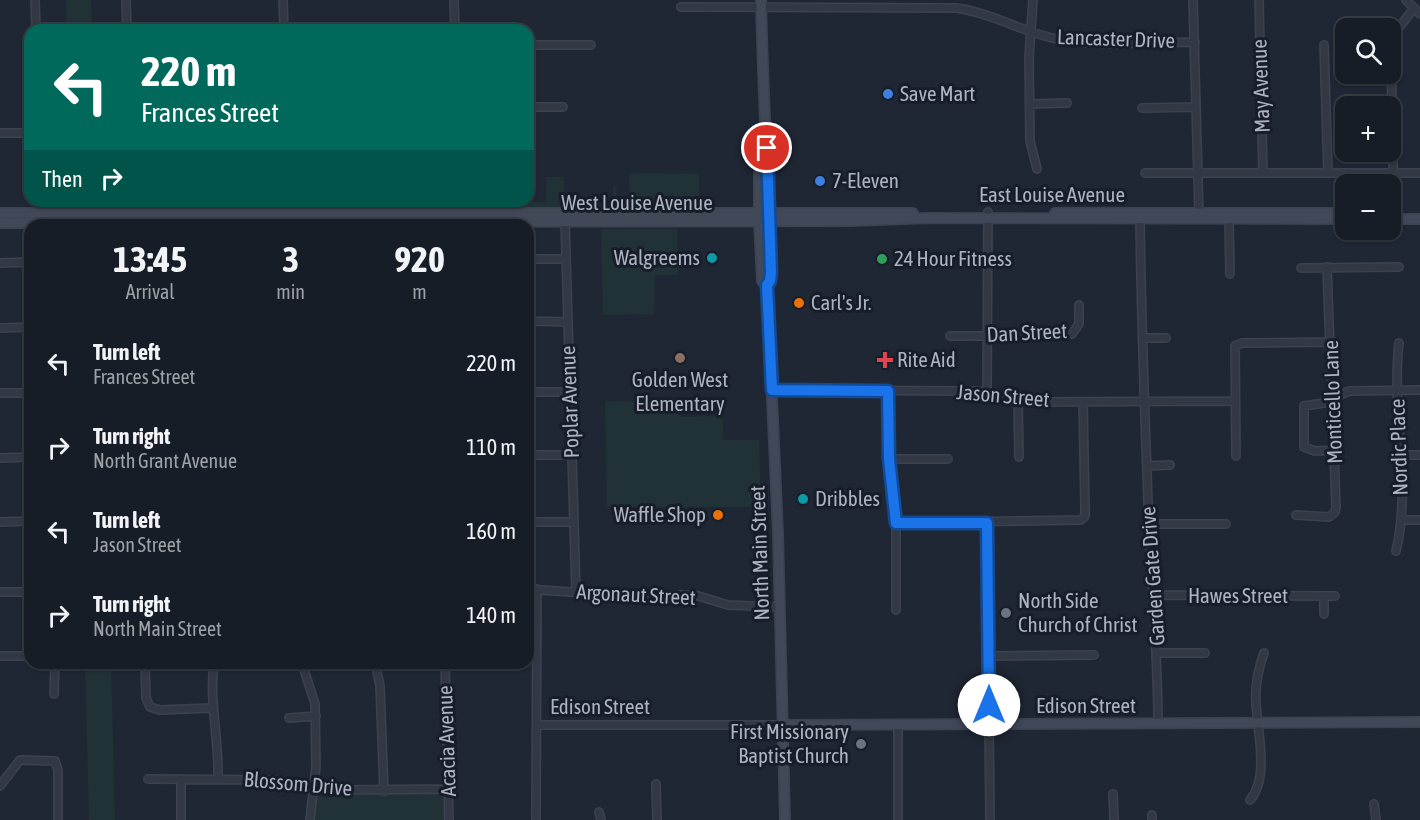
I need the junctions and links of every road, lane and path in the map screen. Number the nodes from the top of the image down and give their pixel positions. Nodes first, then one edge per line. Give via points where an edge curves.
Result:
1 (35, 0) edge
2 (126, 0) edge
3 (283, 0) edge
4 (454, 0) edge
5 (1033, 0) edge
6 (1193, 0) edge
7 (1259, 0) edge
8 (1406, 0) edge
9 (761, 4) edge
10 (681, 7) dead end
11 (1417, 11) edge
12 (36, 24) edge
13 (128, 24) edge
14 (284, 24) edge
15 (455, 24) edge
16 (1031, 31) junction
17 (1195, 42) junction
18 (534, 45) edge
19 (591, 45) dead end
20 (1324, 45) dead end
21 (1067, 102) dead end
22 (1030, 104) junction
23 (563, 106) dead end
24 (534, 107) edge
25 (1196, 107) junction
26 (1142, 108) dead end
27 (764, 128) junction
28 (2, 133) edge
29 (24, 133) edge
30 (1037, 169) dead end
31 (1198, 172) junction
32 (1263, 172) junction
33 (1328, 172) junction
34 (1145, 173) dead end
35 (1393, 173) junction
36 (1420, 173) edge
37 (133, 207) edge
38 (463, 207) edge
39 (0, 213) edge
40 (133, 213) junction
41 (1198, 213) junction
42 (1335, 213) edge
43 (1420, 213) edge
44 (1401, 214) edge
45 (988, 215) junction
46 (1140, 216) junction
47 (1401, 216) edge
48 (463, 217) junction
49 (565, 217) junction
50 (759, 217) junction
51 (769, 217) junction
52 (268, 219) edge
53 (348, 219) edge
54 (1335, 219) edge
55 (1420, 219) edge
56 (1229, 220) junction
57 (0, 223) edge
58 (24, 223) edge
59 (534, 259) edge
60 (566, 259) junction
61 (0, 262) edge
62 (24, 262) edge
63 (1327, 267) junction
64 (1399, 267) dead end
65 (1301, 268) dead end
66 (1230, 274) dead end
67 (767, 285) junction
68 (1079, 305) dead end
69 (534, 321) edge
70 (568, 322) junction
71 (24, 327) edge
72 (0, 328) edge
73 (950, 336) dead end
74 (988, 336) junction
75 (1143, 338) junction
76 (1166, 338) dead end
77 (1331, 342) junction
78 (1399, 343) dead end
79 (772, 390) junction
80 (1396, 390) junction
81 (1420, 390) edge
82 (888, 391) junction
83 (534, 392) edge
84 (570, 392) junction
85 (987, 392) junction
86 (0, 393) edge
87 (24, 393) edge
88 (1018, 399) junction
89 (1332, 399) junction
90 (1145, 401) junction
91 (1234, 401) junction
92 (1083, 402) junction
93 (1335, 450) junction
94 (534, 455) edge
95 (572, 455) junction
96 (1399, 455) junction
97 (1420, 455) edge
98 (1236, 456) dead end
99 (24, 457) edge
100 (0, 458) edge
101 (1019, 458) dead end
102 (889, 459) junction
103 (948, 459) dead end
104 (1170, 465) dead end
105 (1147, 466) junction
106 (1296, 515) dead end
107 (1402, 520) junction
108 (1420, 520) edge
109 (24, 521) edge
110 (0, 522) edge
111 (534, 522) edge
112 (573, 522) junction
113 (896, 523) junction
114 (987, 523) junction
115 (1149, 524) junction
116 (1226, 524) dead end
117 (1396, 551) dead end
118 (537, 589) joint
119 (0, 592) edge
120 (24, 592) edge
121 (576, 592) junction
122 (1152, 596) junction
123 (1324, 596) junction
124 (1335, 596) dead end
125 (780, 607) junction
126 (896, 610) dead end
127 (1324, 614) dead end
128 (1158, 653) junction
129 (1205, 653) dead end
130 (1264, 653) dead end
131 (1094, 655) dead end
132 (0, 656) edge
133 (24, 656) edge
134 (988, 656) junction
135 (55, 669) edge
136 (145, 669) edge
137 (214, 669) edge
138 (304, 669) edge
139 (376, 669) edge
140 (445, 669) edge
141 (54, 694) dead end
142 (211, 708) junction
143 (315, 716) junction
144 (289, 718) dead end
145 (1420, 722) edge
146 (1158, 723) junction
147 (1260, 723) junction
148 (898, 724) junction
149 (989, 724) junction
150 (537, 725) junction
151 (783, 725) junction
152 (218, 778) junction
153 (148, 779) dead end
154 (181, 779) junction
155 (656, 784) dead end
156 (0, 786) edge
157 (313, 788) junction
158 (449, 789) junction
159 (384, 791) junction
160 (1113, 794) dead end
161 (1250, 800) dead end
162 (1374, 804) dead end
163 (58, 820) edge
164 (181, 820) edge
165 (310, 820) edge
166 (449, 820) edge
167 (536, 820) edge
168 (657, 820) edge
169 (785, 820) edge
170 (898, 820) edge
171 (990, 820) edge
172 (1114, 820) edge
173 (1376, 820) edge

1 - 12 street
2 - 13 street
3 - 14 street
4 - 15 street
5 - 16 street
6 - 17 street
7 - 32 street, May Avenue
8 - 11 street
9 - 10 street, Lancaster Drive
9 - 16 street, Lancaster Drive via 956,8 995,16
9 - 27 main road, North Main Street
11 - 35 street via 1395,33 1391,51
16 - 17 street, Lancaster Drive via 1074,41
16 - 22 street
17 - 25 street
18 - 19 street
20 - 33 street
21 - 22 street
22 - 30 street via 1032,153
23 - 24 street
25 - 26 street
25 - 31 street
27 - 50 main road, North Main Street via 759,136
27 - 51 main road, North Main Street
28 - 29 street
31 - 32 street
31 - 34 street
31 - 41 street
32 - 33 street
33 - 35 street
35 - 36 street
37 - 40 street
38 - 48 street
39 - 40 main road, West Louise Avenue
40 - 52 main road, West Louise Avenue
41 - 42 main road, East Louise Avenue
41 - 46 main road, East Louise Avenue
43 - 44 main road
45 - 46 main road, East Louise Avenue
45 - 51 main road, East Louise Avenue
45 - 74 street
46 - 56 main road, East Louise Avenue
46 - 75 street, Garden Gate Drive
47 - 55 main road
48 - 49 main road, West Louise Avenue
48 - 53 main road, West Louise Avenue
49 - 50 main road, West Louise Avenue
49 - 60 street, Poplar Avenue
50 - 51 main road, East Louise Avenue
50 - 67 main road, North Main Street via 762,281
51 - 67 main road, North Main Street
54 - 56 main road, East Louise Avenue
56 - 66 street
57 - 58 main road, West Louise Avenue
59 - 60 street
60 - 70 street, Poplar Avenue
61 - 62 street
63 - 64 street
63 - 65 street
63 - 77 street, Monticello Lane
67 - 79 main road, North Main Street
68 - 74 street, Dan Street via 1079,324 1072,334
69 - 70 street
70 - 84 street, Poplar Avenue
71 - 72 street
73 - 74 street, Dan Street
74 - 85 street
75 - 76 street
75 - 90 street, Garden Gate Drive
77 - 89 street, Monticello Lane
77 - 91 street via 1234,346
78 - 80 street, Nordic Place
79 - 82 street, Jason Street
79 - 125 main road, North Main Street
80 - 81 street
80 - 89 street via 1349,391
80 - 96 street, Nordic Place
82 - 85 street, Jason Street
82 - 102 street
83 - 84 street
84 - 95 street, Poplar Avenue
85 - 88 street, Jason Street
86 - 87 street
88 - 92 street, Jason Street
88 - 101 street
89 - 93 street, Monticello Lane
89 - 93 street via 1304,406 1303,443 1307,450
90 - 91 street, Jason Street
90 - 92 street, Jason Street
90 - 105 street, Garden Gate Drive
91 - 98 street
92 - 114 street via 1083,518
93 - 106 street, Monticello Lane via 1335,512 1329,517
94 - 95 street
95 - 112 street, Poplar Avenue
96 - 97 street
96 - 107 street, Nordic Place
99 - 100 street
102 - 103 street
102 - 113 street
104 - 105 street
105 - 115 street, Garden Gate Drive
107 - 108 street
107 - 117 street, Nordic Place
109 - 110 street
111 - 112 street
112 - 121 street, Poplar Avenue
113 - 114 street
113 - 126 street
114 - 134 street
115 - 116 street
115 - 122 street, Garden Gate Drive
118 - 121 street, Argonaut Street
118 - 150 street
119 - 120 street
121 - 125 street, Argonaut Street via 695,595 728,605
122 - 123 street, Hawes Street
122 - 128 street, Garden Gate Drive
123 - 124 street, Hawes Street
123 - 127 street
125 - 151 main road, North Main Street
128 - 129 street
128 - 146 street, Garden Gate Drive
130 - 147 street via 1258,670
131 - 134 street
132 - 133 street
134 - 149 street
135 - 141 street
136 - 142 street via 150,707
137 - 142 street
138 - 143 street via 312,689
139 - 159 street
140 - 158 street, Acacia Avenue
142 - 152 street
143 - 144 street
143 - 157 street
145 - 147 main road, Edison Street
146 - 147 main road, Edison Street
146 - 149 main road, Edison Street
147 - 161 street via 1258,788
148 - 149 main road, Edison Street
148 - 151 main road, Edison Street
148 - 170 street
149 - 171 street
150 - 151 street, Edison Street
150 - 167 street
151 - 169 main road, North Main Street
152 - 154 street, Blossom Drive
152 - 157 street, Blossom Drive via 272,780
153 - 154 street, Blossom Drive
154 - 164 street
155 - 168 street
156 - 163 street via 20,760 55,762
157 - 159 street, Blossom Drive
157 - 165 street
158 - 159 street, Blossom Drive
158 - 166 street, Acacia Avenue
160 - 172 street
162 - 173 street

